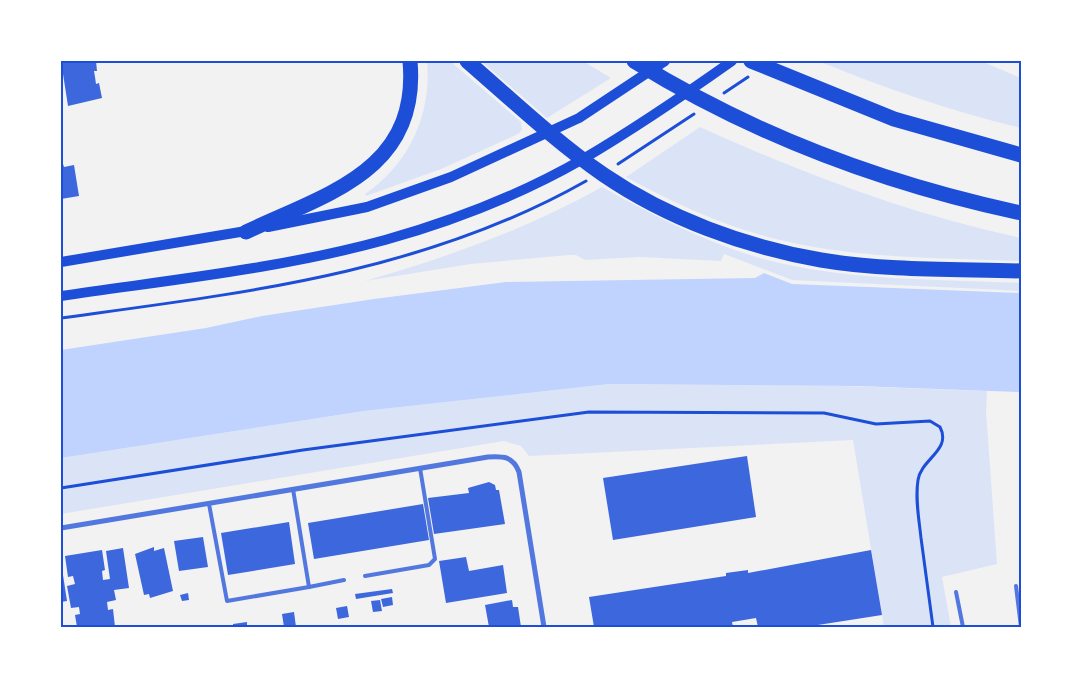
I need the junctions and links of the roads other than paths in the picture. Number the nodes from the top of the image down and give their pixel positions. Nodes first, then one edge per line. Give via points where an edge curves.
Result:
1 (410, 61) edge
2 (467, 61) edge
3 (634, 61) edge
4 (665, 61) edge
5 (732, 61) edge
6 (751, 61) edge
7 (550, 133) junction
8 (1021, 155) edge
9 (582, 159) junction
10 (1021, 213) edge
11 (246, 232) junction
12 (61, 262) edge
13 (1021, 272) edge
14 (61, 296) edge
15 (420, 468) junction
16 (293, 490) junction
17 (210, 504) junction
18 (61, 528) edge
19 (365, 576) dead end
20 (344, 580) dead end
21 (1016, 586) dead end
22 (309, 587) junction
23 (956, 592) dead end
24 (544, 627) edge
25 (963, 627) edge
26 (1020, 627) edge

1 - 11 highway via 410,93 404,117 394,140 377,162 353,182
2 - 7 highway
3 - 10 highway via 748,122 818,152 872,172
4 - 7 main road via 608,100
5 - 9 main road
6 - 8 highway via 901,122
7 - 9 highway
7 - 11 main road via 469,170 398,197 367,207
9 - 13 highway via 628,189 684,218 739,240 821,260
9 - 14 main road via 465,213 364,245 289,262
11 - 12 main road
15 - 16 street
15 - 19 lane via 435,559 429,565
15 - 24 street via 488,457 507,457 514,462 519,472
16 - 17 street
16 - 22 lane
17 - 18 street
17 - 22 lane via 227,601
20 - 22 lane
21 - 26 lane
23 - 25 lane

